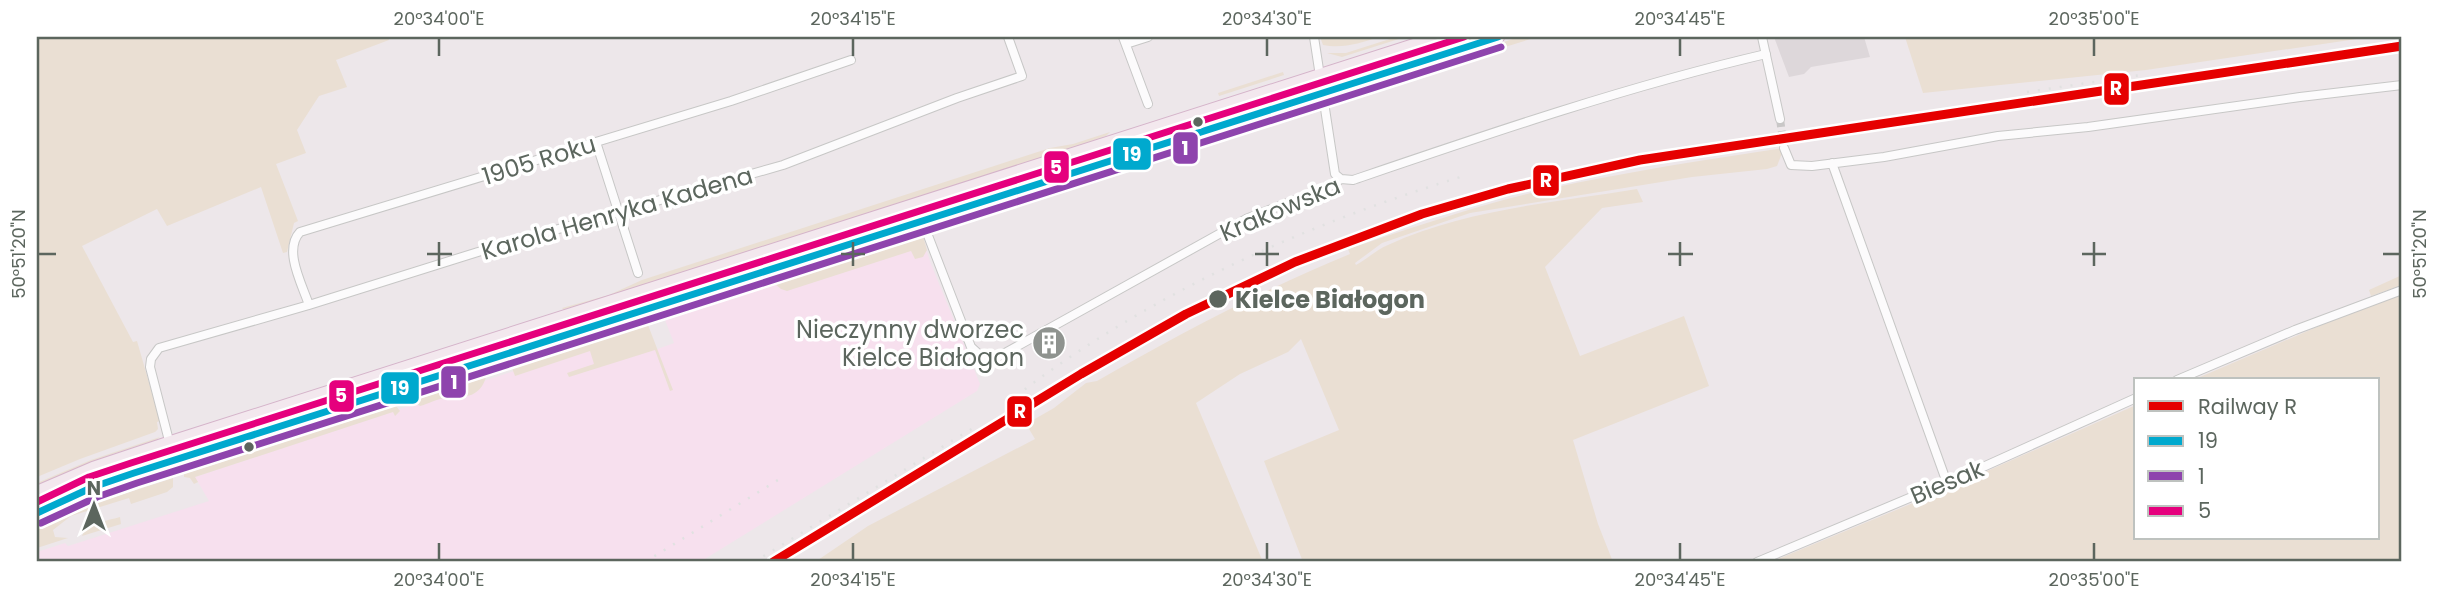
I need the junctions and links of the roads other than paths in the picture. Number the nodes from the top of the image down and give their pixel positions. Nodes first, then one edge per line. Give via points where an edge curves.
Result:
1 (1008, 37) edge
2 (1148, 37) edge
3 (1314, 37) edge
4 (1439, 37) edge
5 (1498, 37) edge
6 (1762, 37) edge
7 (1125, 40) edge
8 (1766, 54) junction
9 (851, 60) dead end
10 (1321, 74) junction
11 (2402, 85) edge
12 (1324, 92) junction
13 (1149, 104) dead end
14 (1780, 119) tunnel mouth
15 (596, 142) junction
16 (1784, 148) dead end
17 (1832, 163) junction
18 (1341, 179) junction
19 (619, 213) junction
20 (922, 220) junction
21 (638, 273) dead end
22 (2402, 290) edge
23 (309, 305) junction
24 (2182, 378) edge
25 (2134, 399) edge
26 (171, 442) junction
27 (174, 460) junction
28 (1947, 483) junction
29 (37, 492) edge
30 (37, 513) edge
31 (1757, 562) edge

1 - 19 street, Karola Henryka Kadena via 1022,76 783,165
2 - 7 street
3 - 10 street
4 - 10 main road
5 - 12 main road
6 - 8 street
7 - 13 street
8 - 14 street
8 - 18 street, Krakowska via 1569,110 1353,180
9 - 15 street, 1905 Roku
10 - 12 street
10 - 26 main road
11 - 17 street via 2004,135
12 - 18 street via 1335,174
12 - 20 main road
15 - 19 street
15 - 23 street, 1905 Roku via 300,232 292,251
16 - 17 street via 1794,166
17 - 28 street
18 - 20 street, Krakowska via 1246,219 996,358 982,357 971,347
19 - 21 street
19 - 23 street, Karola Henryka Kadena
20 - 27 main road
22 - 24 street
23 - 26 street, Karola Henryka Kadena via 159,348 150,367
25 - 28 street, Biesak
26 - 27 street, Karola Henryka Kadena
26 - 29 main road
27 - 30 main road via 93,487
28 - 31 street, Biesak

